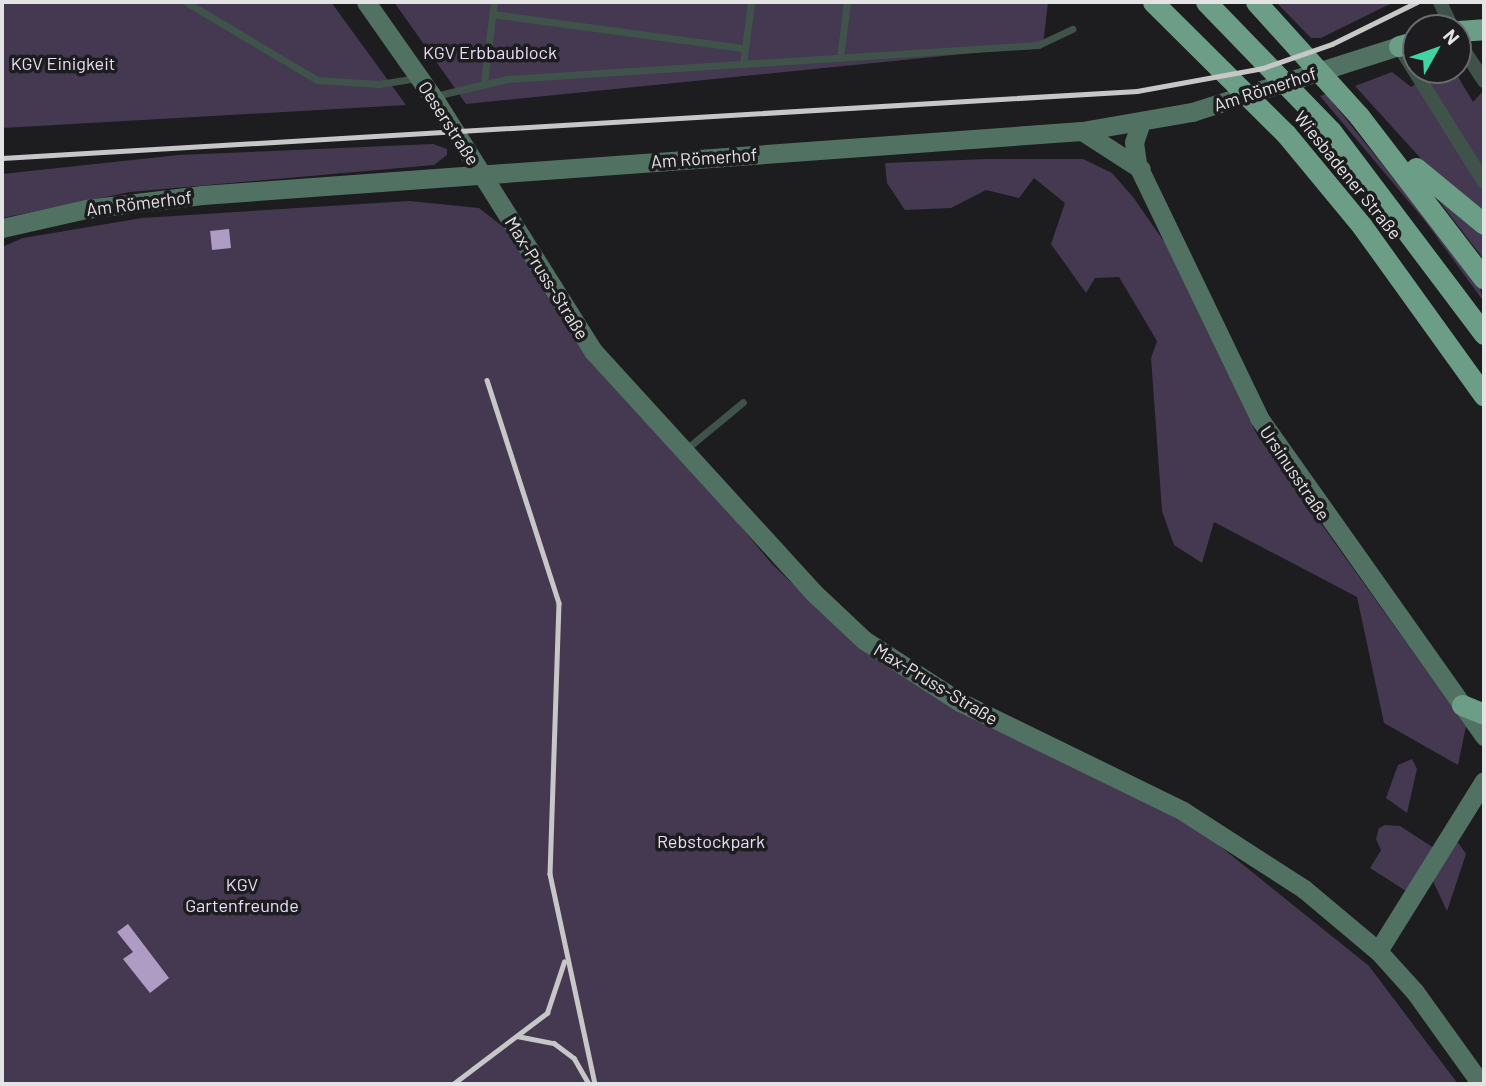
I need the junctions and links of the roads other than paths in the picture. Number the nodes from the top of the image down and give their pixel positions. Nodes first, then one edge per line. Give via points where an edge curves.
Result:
1 (186, 2) edge
2 (366, 2) edge
3 (494, 2) edge
4 (751, 2) edge
5 (847, 2) edge
6 (1153, 2) edge
7 (1206, 2) edge
8 (1256, 2) edge
9 (492, 14) junction
10 (1072, 29) dead end
11 (1402, 45) edge
12 (1472, 46) edge
13 (745, 48) junction
14 (840, 58) junction
15 (743, 64) junction
16 (420, 78) junction
17 (1484, 81) edge
18 (484, 82) junction
19 (1430, 84) edge
20 (433, 97) junction
21 (1359, 116) junction
22 (1141, 122) junction
23 (1082, 131) junction
24 (483, 175) junction
25 (1145, 176) junction
26 (1484, 182) edge
27 (1484, 224) edge
28 (2, 228) edge
29 (1484, 279) edge
30 (1484, 334) edge
31 (1484, 396) edge
32 (743, 402) dead end
33 (685, 451) junction
34 (1462, 705) junction
35 (1484, 714) edge
36 (1484, 736) edge
37 (1484, 780) edge
38 (1478, 798) edge
39 (1378, 951) junction
40 (1481, 1084) edge

1 - 16 lane via 317,80 379,84
2 - 16 main road, Oeserstraße
3 - 9 lane
4 - 13 lane
5 - 14 lane
6 - 31 highway, Wiesbadener Straße via 1286,134 1362,226
7 - 30 highway, Wiesbadener Straße via 1331,131
8 - 21 highway
9 - 13 lane
9 - 18 lane
10 - 14 lane via 1038,45
11 - 22 main road, Am Römerhof via 1192,112
12 - 17 street
13 - 15 lane
14 - 15 lane
15 - 18 lane
16 - 20 main road, Oeserstraße
18 - 20 lane
19 - 26 street
20 - 24 main road, Oeserstraße
21 - 27 highway via 1455,205
21 - 29 highway
22 - 23 main road, Am Römerhof
22 - 25 main road, Ursinusstraße
23 - 24 main road, Am Römerhof
23 - 25 main road
24 - 28 main road, Am Römerhof via 202,195 86,209
24 - 33 main road, Max-Pruss-Straße via 580,334
25 - 34 main road, Ursinusstraße via 1220,347 1259,418
32 - 33 lane
33 - 39 main road, Max-Pruss-Straße via 770,550 864,640 960,702 1183,811 1256,854
34 - 35 highway
34 - 36 main road, Ursinusstraße
37 - 38 main road
38 - 39 main road
39 - 40 main road, Max-Pruss-Straße via 1415,992

